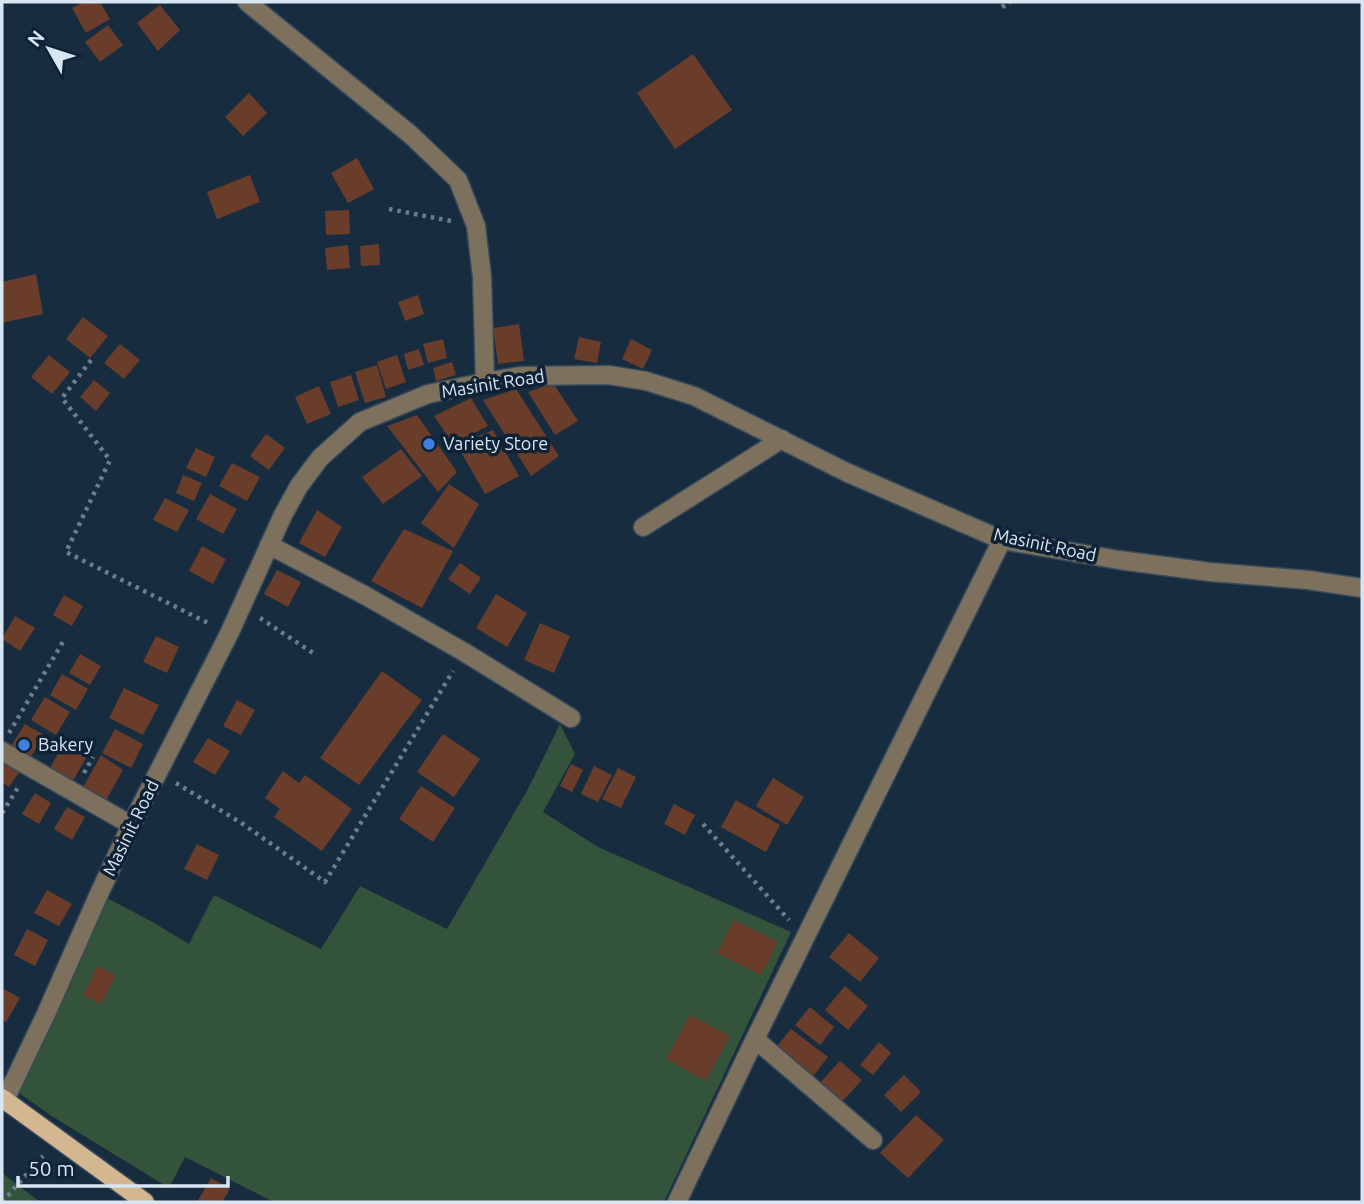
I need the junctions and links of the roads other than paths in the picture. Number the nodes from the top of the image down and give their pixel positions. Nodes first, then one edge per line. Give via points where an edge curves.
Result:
1 (247, 2) edge
2 (485, 382) junction
3 (782, 439) junction
4 (643, 527) dead end
5 (1002, 540) junction
6 (269, 545) junction
7 (1362, 588) edge
8 (571, 718) dead end
9 (2, 751) edge
10 (131, 825) junction
11 (755, 1039) junction
12 (3, 1099) edge
13 (873, 1140) dead end
14 (145, 1202) edge
15 (677, 1202) edge

1 - 2 street via 411,135 458,180 476,226
2 - 3 street, Masinit Road via 557,374 646,381 694,396
2 - 6 street, Masinit Road via 428,394 360,422 320,458 299,486
3 - 4 street
3 - 5 street, Masinit Road
5 - 7 street, Masinit Road via 1119,560
5 - 11 street
6 - 8 street via 464,652
6 - 10 street, Masinit Road
9 - 10 street
10 - 12 street, Masinit Road
11 - 13 street
11 - 15 street
12 - 14 main road

